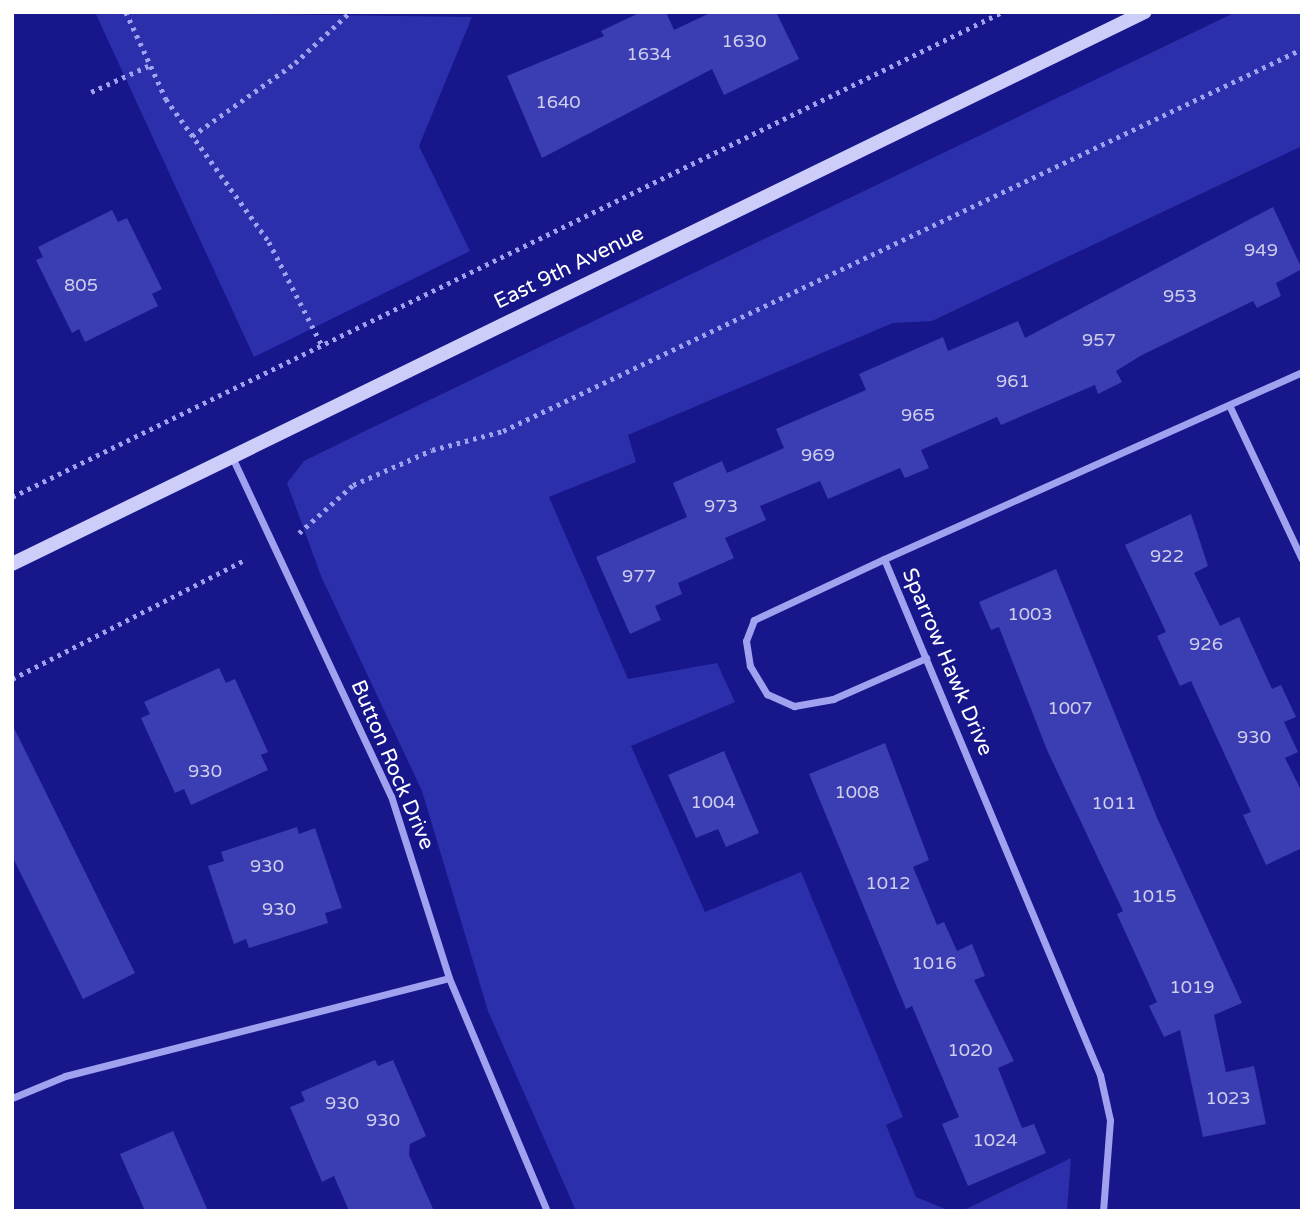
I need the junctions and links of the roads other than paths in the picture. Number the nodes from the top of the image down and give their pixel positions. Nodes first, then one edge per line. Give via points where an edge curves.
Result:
1 (1146, 12) edge
2 (1302, 372) edge
3 (1230, 407) junction
4 (232, 457) junction
5 (884, 559) junction
6 (1302, 559) edge
7 (12, 564) edge
8 (926, 658) junction
9 (449, 978) junction
10 (12, 1098) edge
11 (547, 1211) edge
12 (1103, 1211) edge

1 - 4 main road, East 9th Avenue
2 - 3 street, Sparrow Hawk Drive
3 - 5 street, Sparrow Hawk Drive
3 - 6 street
4 - 7 main road, East 9th Avenue
4 - 9 street, Button Rock Drive via 391,796
5 - 8 street, Sparrow Hawk Drive
5 - 8 street via 754,620 746,641 750,666 774,699 802,705 843,695
8 - 12 street, Sparrow Hawk Drive via 1100,1075 1110,1120
9 - 10 street via 78,1073
9 - 11 street, Button Rock Drive

